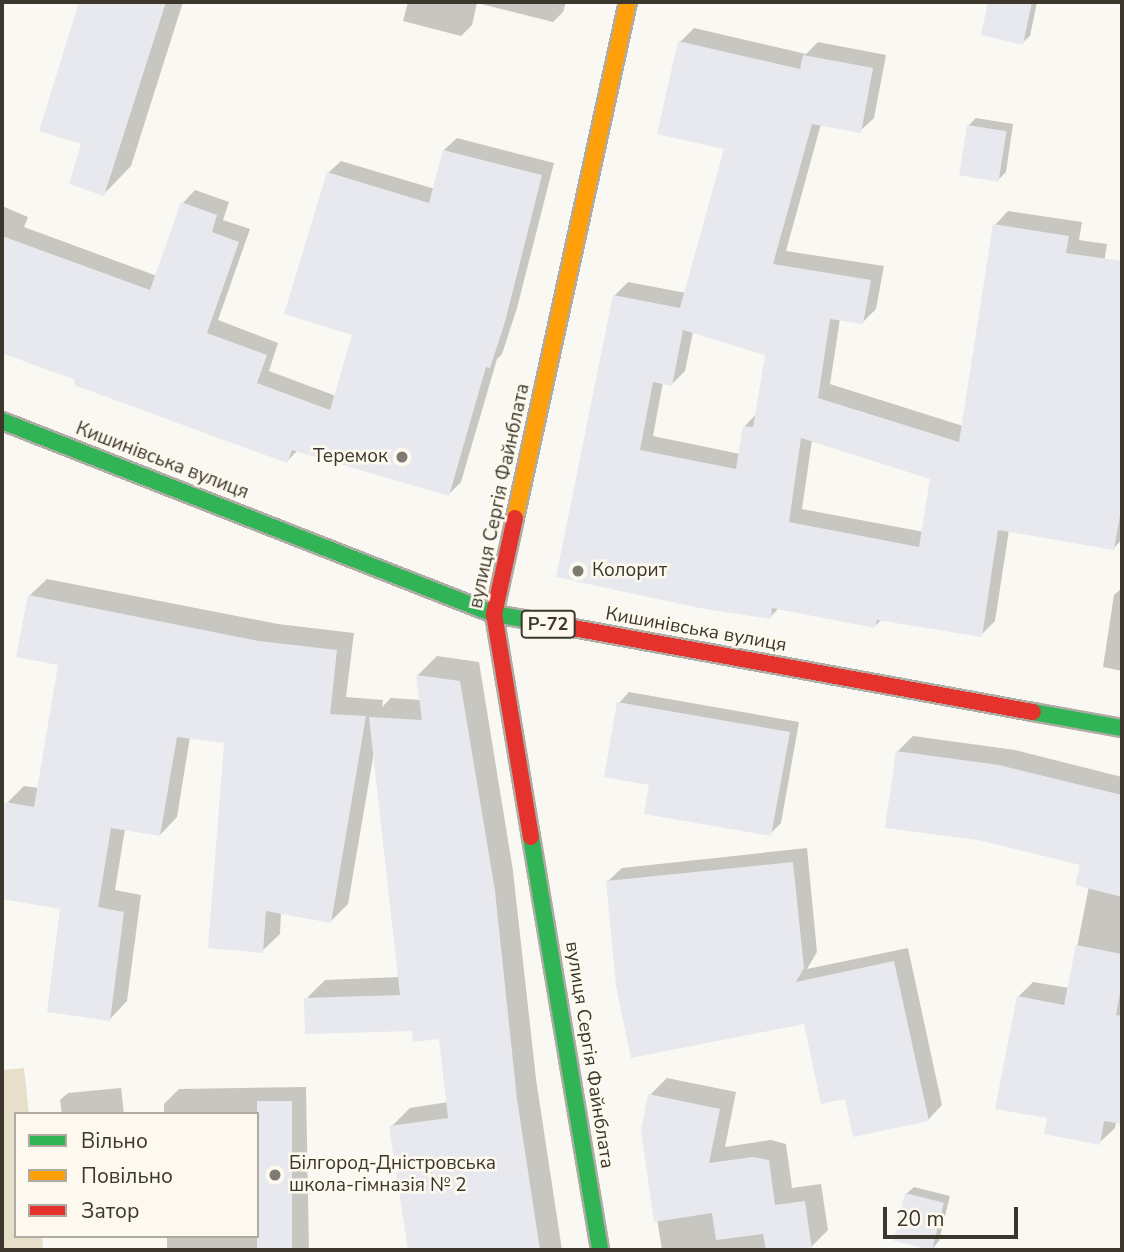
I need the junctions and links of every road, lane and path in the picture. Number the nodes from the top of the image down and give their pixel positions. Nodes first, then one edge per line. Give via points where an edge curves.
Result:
1 (628, 2) edge
2 (2, 421) edge
3 (494, 614) junction
4 (1122, 728) edge
5 (600, 1250) edge

1 - 3 street, вулиця Сергія Файнблата
2 - 3 street, Кишинівська вулиця / Р-72
3 - 4 street, Кишинівська вулиця / Р-72
3 - 5 street, вулиця Сергія Файнблата

